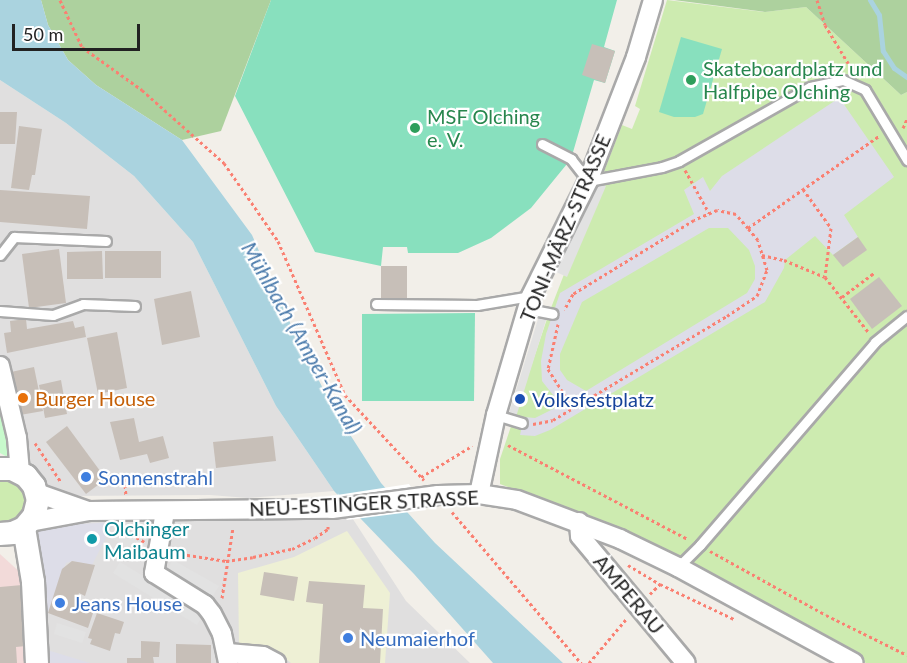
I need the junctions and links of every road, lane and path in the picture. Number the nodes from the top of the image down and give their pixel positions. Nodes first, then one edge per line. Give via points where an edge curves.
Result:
1 (60, 0) edge
2 (653, 0) edge
3 (817, 0) edge
4 (865, 90) junction
5 (890, 129) junction
6 (542, 144) dead end
7 (907, 160) edge
8 (681, 161) junction
9 (588, 181) junction
10 (803, 189) junction
11 (709, 213) junction
12 (748, 228) junction
13 (106, 241) dead end
14 (0, 255) edge
15 (762, 255) junction
16 (874, 273) dead end
17 (825, 277) junction
18 (842, 297) junction
19 (529, 303) junction
20 (376, 304) dead end
21 (135, 306) dead end
22 (0, 311) edge
23 (553, 314) dead end
24 (907, 316) edge
25 (875, 342) junction
26 (0, 366) edge
27 (573, 408) junction
28 (496, 415) junction
29 (522, 423) joint
30 (490, 437) junction
31 (17, 438) junction
32 (6, 468) edge
33 (422, 477) junction
34 (64, 487) dead end
35 (37, 493) junction
36 (479, 494) junction
37 (438, 495) junction
38 (88, 511) junction
39 (236, 511) junction
40 (165, 512) junction
41 (332, 515) junction
42 (579, 522) junction
43 (114, 524) dead end
44 (27, 525) junction
45 (1, 534) edge
46 (159, 550) junction
47 (226, 561) junction
48 (678, 567) junction
49 (33, 582) junction
50 (212, 614) junction
51 (228, 658) edge
52 (37, 663) edge
53 (276, 663) edge
54 (581, 663) edge
55 (686, 663) edge
56 (854, 663) edge

1 - 33 path via 82,47 142,90 224,163 278,242 345,394
2 - 9 street, TONI-MÄRZ-STRASSE via 636,57
3 - 4 path via 825,25
4 - 5 lane
4 - 8 lane via 843,80 810,87
5 - 7 lane
5 - 10 path
6 - 9 lane via 570,159
8 - 9 lane
8 - 11 path
9 - 19 street, TONI-MÄRZ-STRASSE
10 - 12 path
10 - 17 path via 831,228
11 - 12 path via 717,210 736,214
11 - 27 path via 573,294 557,326 548,369
12 - 15 path via 758,240
13 - 14 lane via 14,237
15 - 17 path
15 - 27 path via 767,270 757,296
16 - 18 path
17 - 18 path
18 - 25 path
19 - 20 lane
19 - 23 lane
19 - 28 street, TONI-MÄRZ-STRASSE
21 - 22 lane via 83,304 53,315
24 - 25 lane
25 - 48 lane
26 - 31 street
27 - 29 path via 553,420 535,425
28 - 29 lane
28 - 30 street, TONI-MÄRZ-STRASSE
30 - 33 path
30 - 36 street, TONI-MÄRZ-STRASSE
31 - 32 street
31 - 34 path via 28,435
32 - 35 street via 31,480
33 - 37 path
35 - 38 street, NEU-ESTINGER STRASSE
35 - 44 street via 37,508
36 - 37 street, NEU-ESTINGER STRASSE
36 - 42 street, NEU-ESTINGER STRASSE via 517,500
37 - 41 street, NEU-ESTINGER STRASSE
37 - 54 path
38 - 40 street, NEU-ESTINGER STRASSE
38 - 44 street, NEU-ESTINGER STRASSE
39 - 40 street, NEU-ESTINGER STRASSE
39 - 41 street, NEU-ESTINGER STRASSE
39 - 47 path
40 - 46 street
41 - 47 path via 328,529 292,549
42 - 48 street, NEU-ESTINGER STRASSE
42 - 55 street, AMPERAU via 580,536
43 - 46 path
44 - 45 street
44 - 49 street
45 - 49 street
46 - 47 path
46 - 50 street via 154,573 206,605
47 - 50 path via 221,606
48 - 56 street, NEU-ESTINGER STRASSE
49 - 52 street
50 - 51 street
51 - 53 street via 263,656

